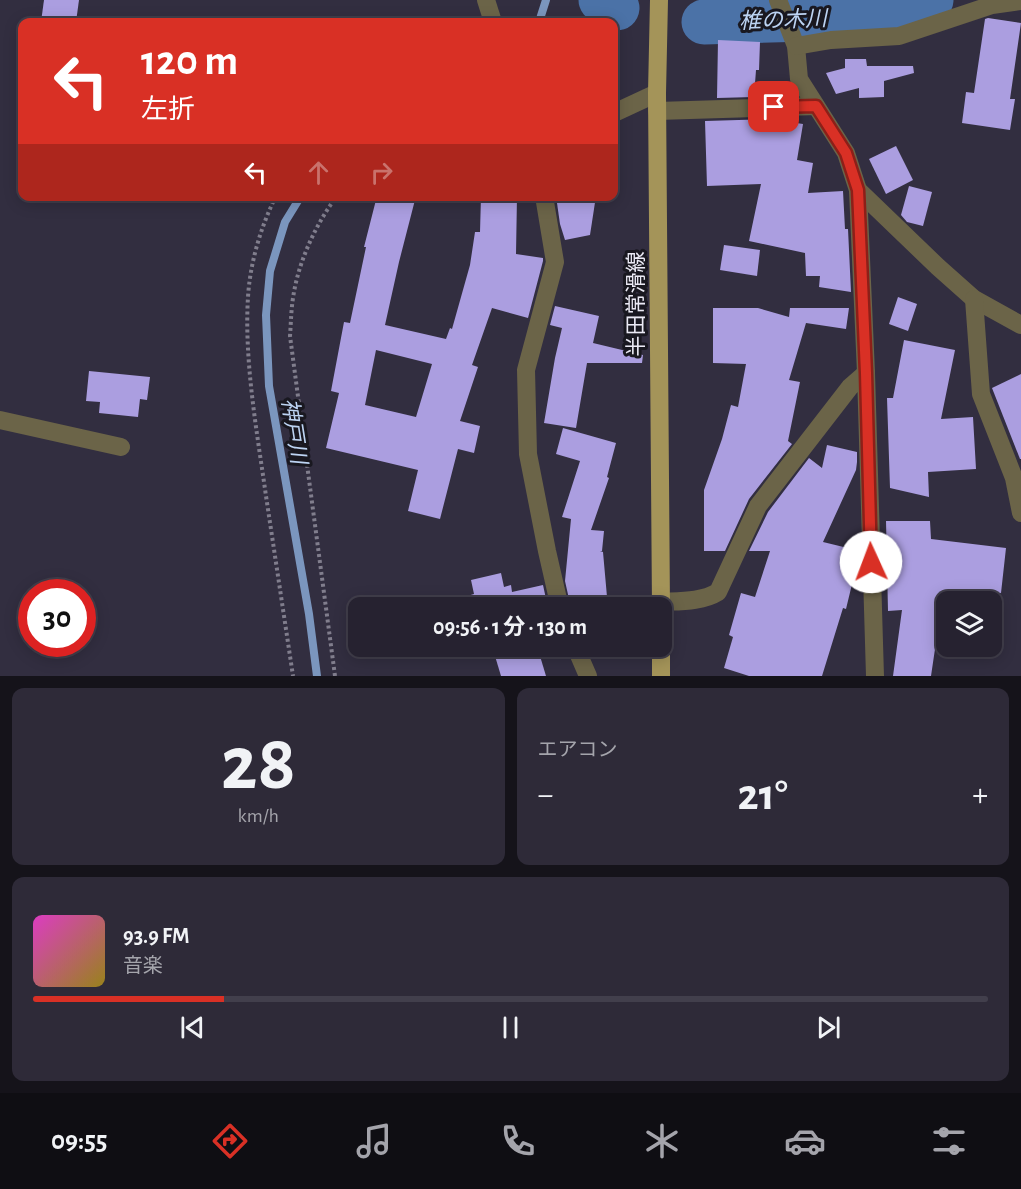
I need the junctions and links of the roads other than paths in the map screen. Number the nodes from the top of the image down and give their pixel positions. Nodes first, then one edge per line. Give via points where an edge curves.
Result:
1 (486, 0) edge
2 (659, 0) edge
3 (1021, 1) edge
4 (780, 6) edge
5 (492, 18) edge
6 (796, 46) junction
7 (657, 102) junction
8 (816, 106) junction
9 (618, 112) edge
10 (858, 190) junction
11 (545, 201) edge
12 (974, 298) junction
13 (1021, 325) edge
14 (866, 373) junction
15 (0, 420) edge
16 (121, 447) dead end
17 (1021, 513) edge
18 (557, 597) edge
19 (661, 597) edge
20 (672, 603) edge
21 (580, 657) edge
22 (661, 657) edge
23 (588, 676) edge
24 (661, 676) edge
25 (875, 676) edge

1 - 5 street
2 - 7 main road, 半田常滑線
3 - 6 street via 992,5 899,36
4 - 6 street
6 - 8 street via 799,79
7 - 8 street
7 - 9 street
7 - 19 main road, 半田常滑線
8 - 10 street via 846,153
10 - 12 street
10 - 14 street
11 - 18 street via 555,262 526,370 528,454
12 - 13 street
12 - 17 street via 981,394 1014,478
14 - 20 street via 850,387 758,506 718,592
14 - 25 street
15 - 16 street
21 - 23 street
22 - 24 main road

